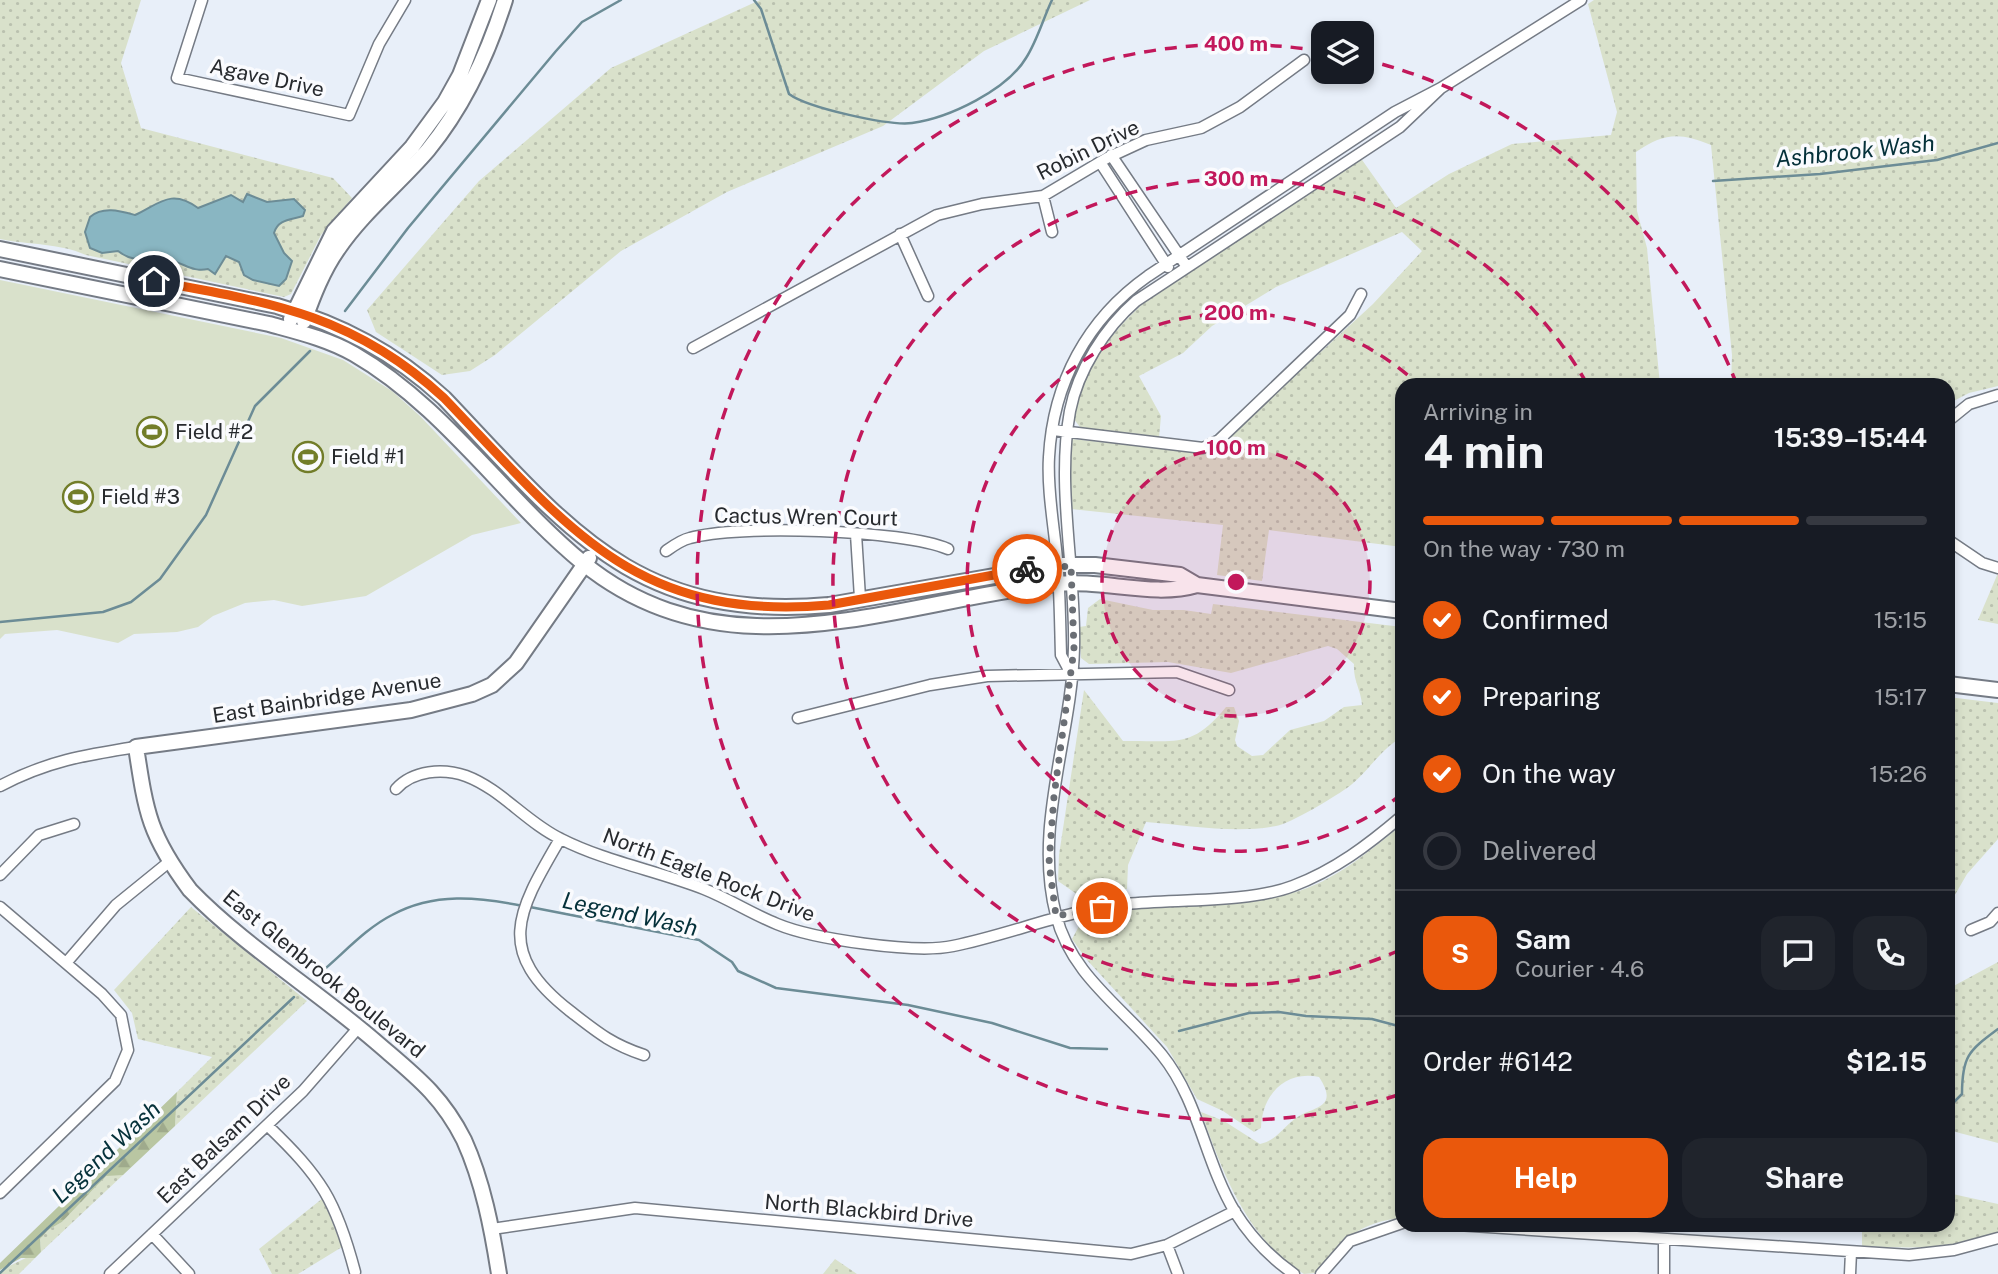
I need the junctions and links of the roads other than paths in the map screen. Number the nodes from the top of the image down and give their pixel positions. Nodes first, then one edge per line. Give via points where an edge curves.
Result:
1 (202, 0) edge
2 (405, 0) edge
3 (489, 0) edge
4 (505, 0) edge
5 (1581, 0) edge
6 (1304, 60) dead end
7 (1441, 88) junction
8 (1111, 156) junction
9 (1100, 162) junction
10 (1043, 196) junction
11 (1052, 232) dead end
12 (900, 234) junction
13 (0, 249) edge
14 (1179, 256) junction
15 (1166, 264) junction
16 (1187, 267) junction
17 (0, 269) edge
18 (1174, 276) junction
19 (1361, 294) dead end
20 (929, 296) dead end
21 (300, 313) junction
22 (294, 330) junction
23 (693, 348) dead end
24 (1998, 396) edge
25 (1955, 415) edge
26 (1053, 430) junction
27 (1068, 431) junction
28 (856, 534) junction
29 (1955, 545) edge
30 (596, 548) junction
31 (948, 549) dead end
32 (666, 551) dead end
33 (585, 565) junction
34 (1064, 566) junction
35 (1998, 568) edge
36 (1064, 584) junction
37 (1197, 585) junction
38 (860, 598) junction
39 (1395, 610) edge
40 (787, 629) junction
41 (1070, 673) junction
42 (1955, 685) edge
43 (1229, 690) dead end
44 (1998, 690) edge
45 (798, 718) dead end
46 (136, 747) junction
47 (0, 786) edge
48 (396, 789) dead end
49 (1395, 822) edge
50 (74, 824) dead end
51 (560, 839) junction
52 (169, 862) junction
53 (0, 875) edge
54 (0, 907) edge
55 (1998, 913) edge
56 (1056, 916) junction
57 (1971, 930) dead end
58 (66, 963) junction
59 (359, 1027) junction
60 (644, 1055) dead end
61 (268, 1126) junction
62 (0, 1193) edge
63 (1235, 1212) junction
64 (1395, 1225) edge
65 (492, 1229) junction
66 (1560, 1232) edge
67 (152, 1234) junction
68 (1998, 1238) edge
69 (1664, 1239) junction
70 (1167, 1245) junction
71 (1851, 1252) junction
72 (355, 1272) dead end
73 (110, 1274) edge
74 (189, 1274) edge
75 (499, 1274) edge
76 (1178, 1274) edge
77 (1294, 1274) edge
78 (1321, 1274) edge
79 (1664, 1274) edge
80 (1850, 1274) edge

1 - 2 street, Agave Drive via 177,78 349,115 375,53
3 - 21 street via 445,102 412,147 334,231
4 - 21 street via 486,53 459,105 428,150 337,250
5 - 7 street
6 - 8 street, Robin Drive via 1240,107 1201,128 1146,141
7 - 14 street via 1395,112
7 - 16 street via 1400,127
8 - 9 street, Robin Drive
8 - 14 street
9 - 10 street, Robin Drive
9 - 15 street
10 - 11 street
10 - 12 street, Robin Drive via 937,215
12 - 20 street
12 - 23 street, Robin Drive
13 - 21 street
14 - 15 street
14 - 16 street
15 - 18 street
15 - 26 street via 1130,289 1087,335 1072,361
16 - 18 street
17 - 22 street
18 - 27 street via 1136,301 1108,331 1081,376
19 - 27 street via 1350,315 1219,440 1203,448
21 - 22 street
21 - 30 street via 371,342 421,377
22 - 33 street via 353,354 410,394
24 - 25 street via 1969,404
26 - 27 street
26 - 34 street via 1048,458
27 - 34 street
28 - 31 street, Cactus Wren Court via 918,538
28 - 32 street, Cactus Wren Court via 711,533 687,538
28 - 38 street
29 - 35 street
30 - 33 street, East Bainbridge Avenue
30 - 38 street via 650,581 732,605 796,608
33 - 40 street via 664,608 728,623
33 - 46 street, East Bainbridge Avenue via 516,663 492,685 472,694 411,710
34 - 36 street
34 - 37 street via 1180,575
34 - 38 street
36 - 37 street via 1177,591
36 - 40 street
36 - 41 street via 1062,655
37 - 39 street
38 - 40 street via 845,614
41 - 43 street via 1177,671
41 - 45 street via 987,676 930,685
41 - 56 street via 1049,863
42 - 44 street
46 - 47 street, East Bainbridge Avenue via 62,759
46 - 52 street, East Glenbrook Boulevard via 147,817
48 - 51 street, North Eagle Rock Drive via 411,777 430,772 467,776
49 - 56 street, North Eagle Rock Drive via 1355,855 1291,887
50 - 53 street via 39,835
51 - 56 street, North Eagle Rock Drive via 705,890 815,938 951,946
51 - 60 street via 528,894 519,944 540,985 614,1045
52 - 58 street via 116,905
52 - 59 street, East Glenbrook Boulevard via 203,904
54 - 58 street
55 - 57 street
56 - 63 street via 1085,974 1163,1056 1186,1094
58 - 62 street via 121,1015 128,1050 115,1082
59 - 61 street, East Balsam Drive
59 - 65 street, East Glenbrook Boulevard via 412,1070 445,1110 475,1168
61 - 67 street, East Balsam Drive
61 - 72 street via 324,1186 342,1225
63 - 70 street, North Blackbird Drive
63 - 77 street via 1273,1259
64 - 78 street via 1350,1241
65 - 70 street, North Blackbird Drive via 635,1208 1131,1254
65 - 75 street, East Glenbrook Boulevard
66 - 69 street
67 - 73 street, East Balsam Drive
67 - 74 street
68 - 71 street via 1954,1250 1909,1255
69 - 71 street
69 - 79 street
70 - 76 street
71 - 80 street

